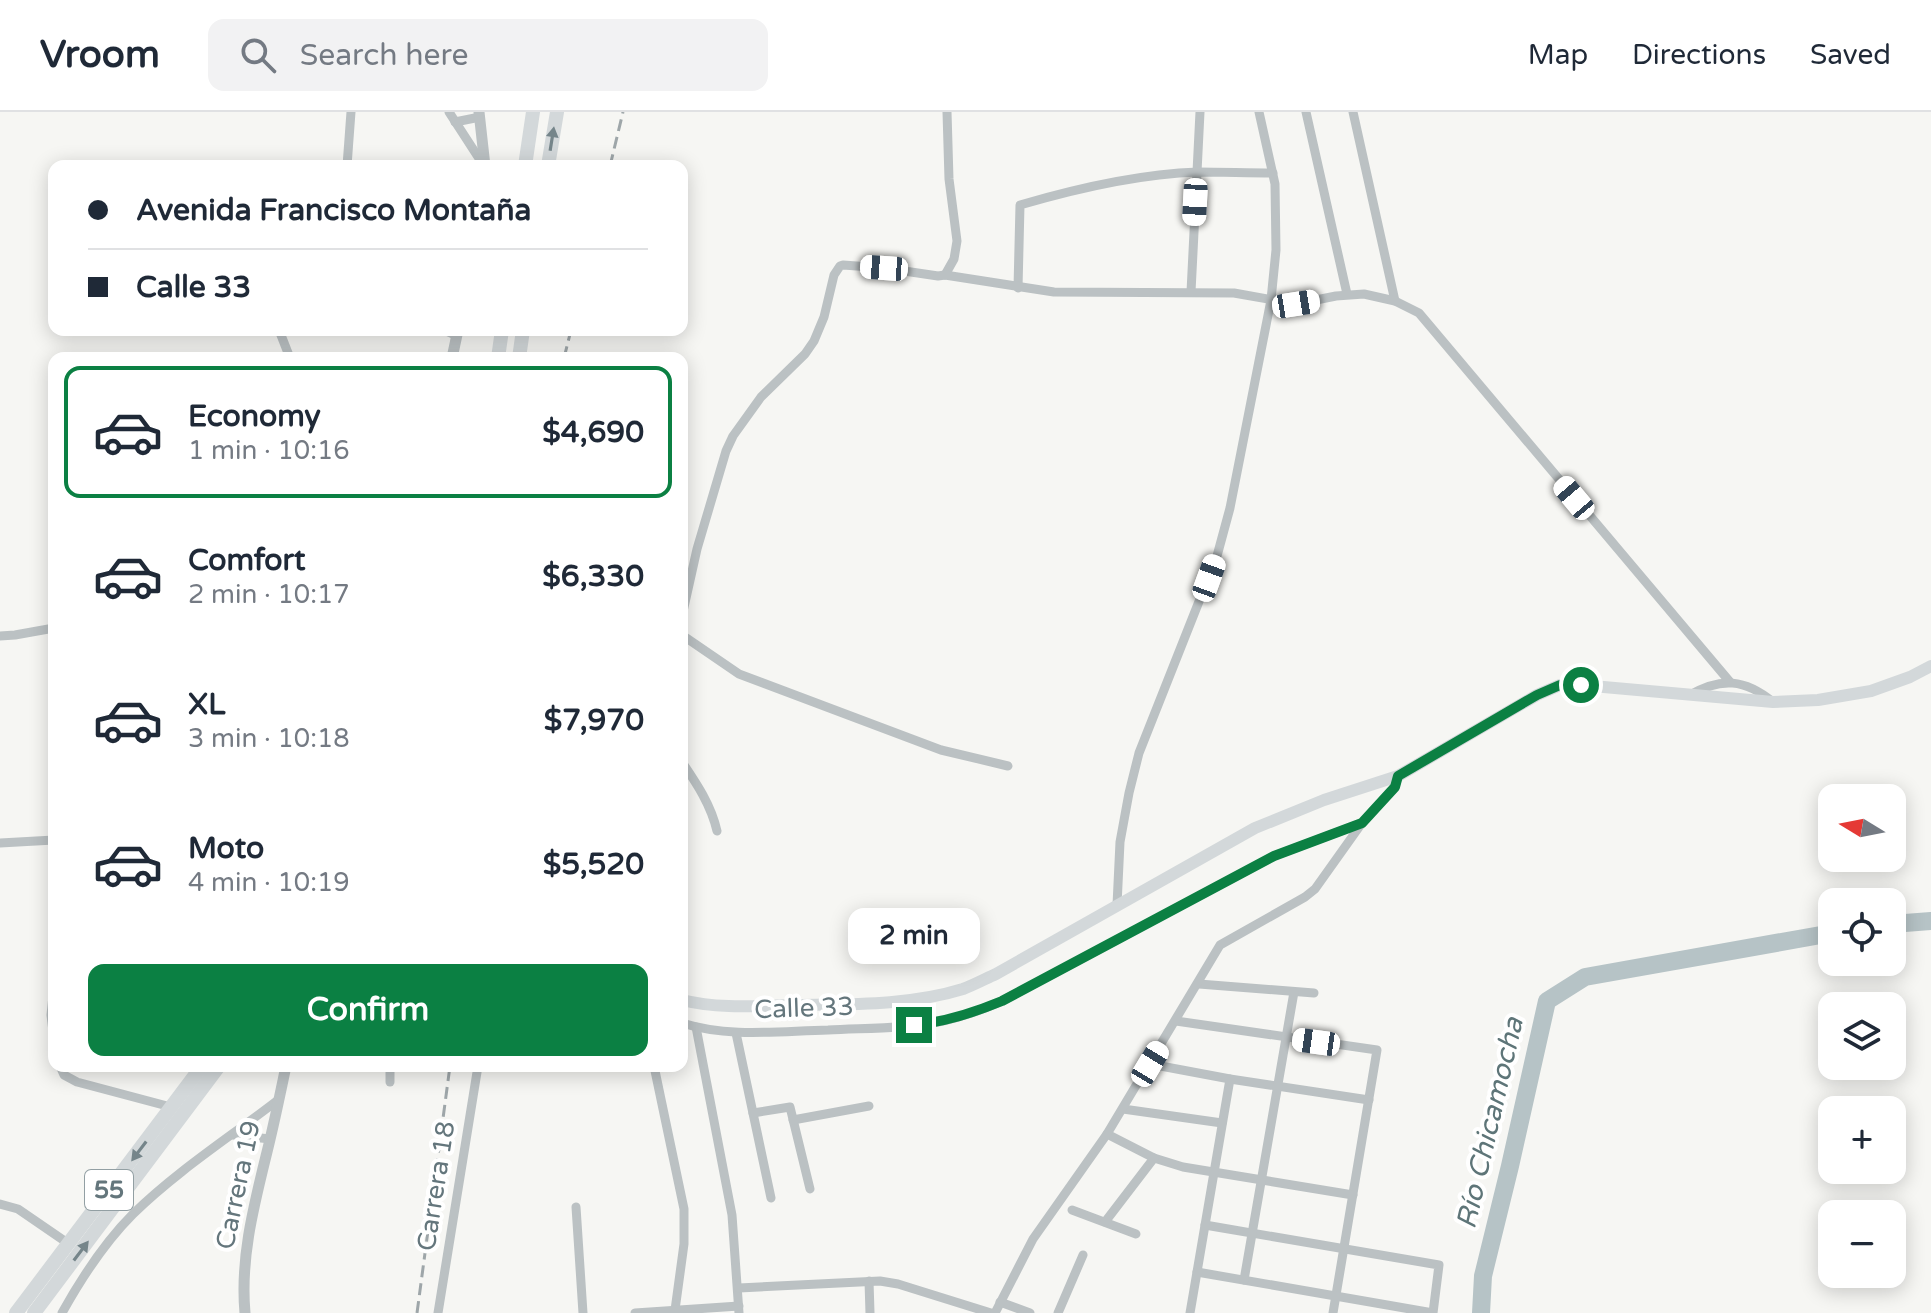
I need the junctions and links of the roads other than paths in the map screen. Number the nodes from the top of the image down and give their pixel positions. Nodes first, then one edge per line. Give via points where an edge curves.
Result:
1 (351, 112) edge
2 (449, 112) edge
3 (533, 112) edge
4 (557, 112) edge
5 (947, 112) edge
6 (1200, 112) edge
7 (1259, 112) edge
8 (1306, 112) edge
9 (1353, 112) edge
10 (480, 115) edge
11 (455, 122) junction
12 (347, 160) edge
13 (480, 160) edge
14 (484, 160) edge
15 (526, 160) edge
16 (549, 160) edge
17 (1197, 172) junction
18 (1273, 173) junction
19 (945, 275) junction
20 (1018, 288) junction
21 (1191, 292) junction
22 (1347, 294) junction
23 (1271, 300) junction
24 (1395, 301) junction
25 (688, 589) edge
26 (48, 629) edge
27 (0, 636) edge
28 (688, 639) edge
29 (1931, 666) edge
30 (1730, 682) junction
31 (1690, 695) junction
32 (1773, 702) junction
33 (1008, 766) dead end
34 (688, 771) edge
35 (1398, 776) junction
36 (1362, 823) junction
37 (717, 831) dead end
38 (48, 840) edge
39 (0, 843) edge
40 (1117, 905) junction
41 (1199, 984) junction
42 (1294, 992) junction
43 (1314, 993) dead end
44 (688, 1001) edge
45 (1176, 1021) junction
46 (688, 1025) edge
47 (696, 1027) junction
48 (736, 1033) junction
49 (1286, 1038) junction
50 (1150, 1064) junction
51 (63, 1072) edge
52 (197, 1072) edge
53 (215, 1072) edge
54 (285, 1072) edge
55 (390, 1072) edge
56 (477, 1072) edge
57 (655, 1072) edge
58 (1230, 1079) junction
59 (390, 1082) dead end
60 (1278, 1086) junction
61 (278, 1100) junction
62 (1369, 1100) junction
63 (869, 1106) dead end
64 (171, 1107) junction
65 (1123, 1109) junction
66 (753, 1113) junction
67 (793, 1120) junction
68 (1222, 1123) junction
69 (1107, 1134) junction
70 (233, 1135) junction
71 (270, 1139) junction
72 (1154, 1158) junction
73 (1214, 1174) junction
74 (1261, 1181) junction
75 (810, 1189) dead end
76 (1353, 1195) junction
77 (771, 1198) dead end
78 (0, 1204) edge
79 (576, 1207) dead end
80 (1072, 1210) dead end
81 (1105, 1222) junction
82 (1205, 1225) junction
83 (1252, 1233) junction
84 (1136, 1234) dead end
85 (69, 1244) junction
86 (1344, 1249) junction
87 (1083, 1255) dead end
88 (1197, 1272) junction
89 (1244, 1280) junction
90 (869, 1281) junction
91 (739, 1288) junction
92 (1336, 1296) junction
93 (1000, 1302) junction
94 (675, 1310) junction
95 (739, 1310) edge
96 (16, 1313) edge
97 (34, 1313) edge
98 (62, 1313) edge
99 (245, 1313) edge
100 (438, 1313) edge
101 (583, 1313) edge
102 (635, 1313) edge
103 (870, 1313) edge
104 (993, 1313) edge
105 (1030, 1313) edge
106 (1058, 1313) edge
107 (1190, 1313) edge
108 (1333, 1313) edge

1 - 12 street
2 - 11 street
3 - 15 highway
16 -> 4 highway
5 - 19 street via 957,241
6 - 17 street
7 - 18 street
8 - 22 street
9 - 24 street
10 - 11 street
10 - 14 street
11 - 13 street
17 - 18 street
17 - 20 street via 1108,182 1020,205
17 - 21 street
18 - 23 street via 1276,250
19 - 20 street
19 - 25 street via 843,265 837,269 814,341 761,397 730,443
20 - 21 street
21 - 23 street
22 - 23 street via 1296,304
22 - 24 street
23 - 40 street via 1217,556 1135,766 1120,842
24 - 30 street via 1419,313
26 - 27 street
28 - 33 street via 739,674 941,750
29 - 32 main road via 1871,691
30 - 31 street
30 - 32 street via 1746,685
31 - 32 main road
31 - 35 main road via 1560,685
34 - 37 street
35 - 36 street via 1395,787
35 - 40 main road via 1255,828
36 - 41 street via 1315,889 1220,945
36 - 48 street, Calle 33 via 1274,856 973,1013 936,1023
38 - 39 street
40 - 44 main road via 996,974 933,996 750,1006
41 - 42 street
41 - 45 street
42 - 43 street
42 - 49 street
45 - 49 street
45 - 50 street
46 - 47 street, Calle 33
47 - 48 street, Calle 33
47 - 91 street via 732,1215
48 - 66 street
49 - 60 street
49 - 62 street via 1377,1050
50 - 58 street
50 - 65 street
51 - 64 street via 77,1082
52 - 64 highway, 55
97 -> 53 highway, 55
54 - 61 street, Carrera 19
55 - 59 street
56 - 100 street, Carrera 18
57 - 94 street via 684,1209
58 - 60 street
58 - 68 street
60 - 62 street
60 - 74 street
61 - 70 street
61 - 71 street, Carrera 19
62 - 76 street
63 - 67 street
64 -> 85 highway, 55
65 - 68 street
65 - 69 street
66 - 67 street via 790,1107
66 - 77 street
67 - 75 street
68 - 73 street
69 - 72 street
69 - 93 street via 1033,1239
70 - 71 street
70 - 98 street via 132,1215 104,1247
71 - 99 street, Carrera 19 via 250,1222
72 - 73 street
72 - 81 street
73 - 74 street
73 - 82 street
74 - 76 street
74 - 83 street
76 - 86 street
78 - 85 street via 18,1209
79 - 101 street
80 - 81 street
81 - 84 street
82 - 83 street
82 - 88 street
83 - 86 street
83 - 89 street
85 - 96 highway, 55
86 - 92 street
86 - 92 street via 1439,1265 1433,1313
87 - 106 street
88 - 89 street
88 - 107 street
89 - 92 street
90 - 91 street
90 - 103 street
90 - 104 street via 898,1284
91 - 95 street
92 - 108 street
93 - 104 street
93 - 105 street
94 - 95 street
94 - 102 street

